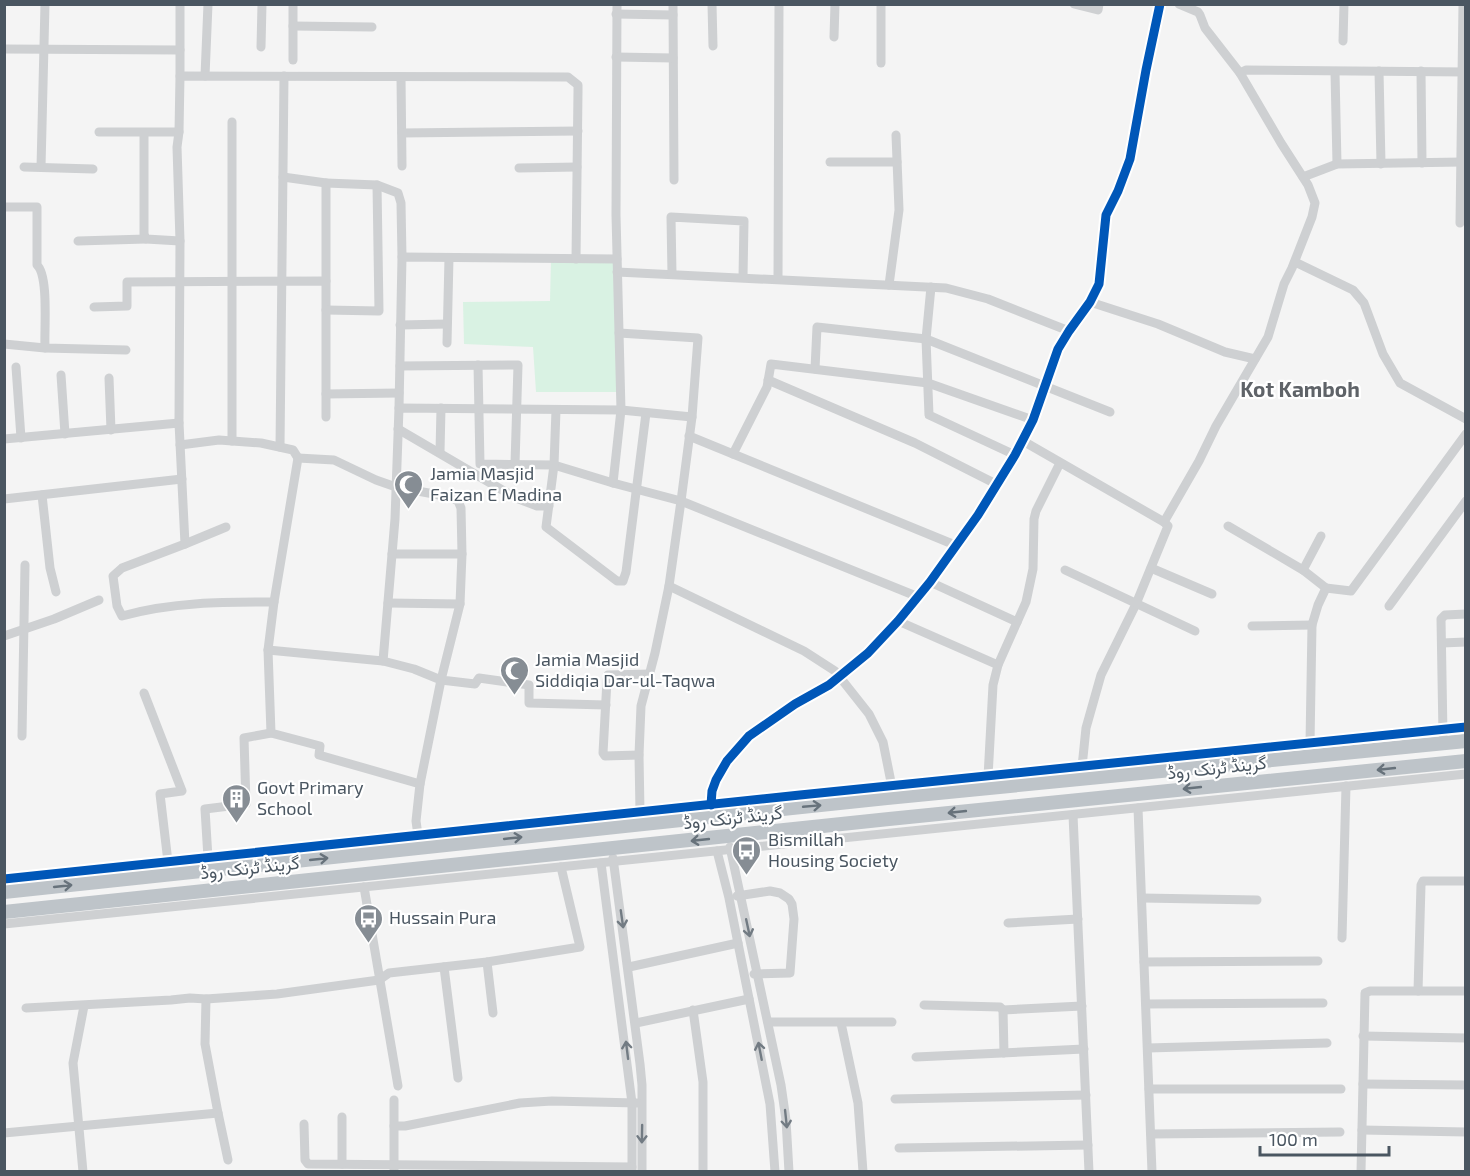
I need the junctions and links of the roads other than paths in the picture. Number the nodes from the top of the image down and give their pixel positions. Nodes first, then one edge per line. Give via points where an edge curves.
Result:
1 (45, 4) edge
2 (180, 4) edge
3 (208, 4) edge
4 (262, 4) edge
5 (293, 4) edge
6 (712, 4) edge
7 (779, 4) edge
8 (835, 4) edge
9 (881, 4) edge
10 (1074, 4) edge
11 (1100, 4) edge
12 (1160, 4) edge
13 (1179, 4) edge
14 (1344, 4) edge
15 (1463, 4) edge
16 (1190, 6) edge
17 (616, 9) edge
18 (673, 10) edge
19 (293, 26) junction
20 (372, 27) dead end
21 (834, 37) dead end
22 (1343, 41) dead end
23 (713, 46) dead end
24 (261, 47) dead end
25 (4, 50) edge
26 (44, 50) junction
27 (180, 50) junction
28 (616, 57) junction
29 (673, 58) junction
30 (293, 60) dead end
31 (881, 63) dead end
32 (1379, 71) junction
33 (1421, 71) junction
34 (1335, 72) junction
35 (1464, 72) edge
36 (1240, 73) junction
37 (180, 76) junction
38 (205, 76) junction
39 (284, 76) junction
40 (401, 77) junction
41 (232, 122) dead end
42 (578, 131) junction
43 (99, 132) dead end
44 (179, 132) junction
45 (144, 133) junction
46 (402, 133) junction
47 (896, 135) dead end
48 (830, 162) dead end
49 (897, 162) junction
50 (1462, 162) junction
51 (1422, 163) junction
52 (1337, 164) junction
53 (1381, 164) junction
54 (402, 166) dead end
55 (24, 167) dead end
56 (577, 167) junction
57 (41, 168) junction
58 (519, 168) dead end
59 (93, 169) dead end
60 (283, 177) junction
61 (1303, 177) junction
62 (674, 180) dead end
63 (326, 183) junction
64 (377, 185) junction
65 (4, 207) edge
66 (1460, 223) dead end
67 (146, 239) junction
68 (78, 241) dead end
69 (180, 241) junction
70 (402, 257) junction
71 (448, 258) junction
72 (576, 259) junction
73 (617, 259) junction
74 (1295, 262) junction
75 (617, 272) junction
76 (672, 274) junction
77 (743, 277) junction
78 (778, 279) junction
79 (326, 281) junction
80 (180, 282) junction
81 (232, 282) junction
82 (283, 282) junction
83 (889, 285) junction
84 (931, 287) junction
85 (1090, 302) junction
86 (93, 307) dead end
87 (326, 310) junction
88 (447, 324) junction
89 (400, 325) junction
90 (1069, 331) junction
91 (619, 333) junction
92 (926, 339) junction
93 (447, 343) dead end
94 (4, 344) edge
95 (45, 348) junction
96 (126, 350) dead end
97 (1255, 359) junction
98 (478, 365) junction
99 (400, 366) junction
100 (16, 367) dead end
101 (815, 369) junction
102 (61, 375) dead end
103 (109, 378) dead end
104 (768, 380) junction
105 (928, 383) junction
106 (1045, 385) junction
107 (399, 393) junction
108 (326, 394) junction
109 (399, 408) junction
110 (441, 408) junction
111 (479, 409) junction
112 (517, 409) junction
113 (556, 410) junction
114 (621, 410) junction
115 (1110, 412) dead end
116 (646, 413) junction
117 (326, 417) dead end
118 (692, 417) junction
119 (1466, 419) edge
120 (1033, 420) junction
121 (179, 423) junction
122 (398, 429) junction
123 (111, 430) junction
124 (65, 434) junction
125 (1466, 434) edge
126 (689, 436) junction
127 (21, 438) junction
128 (4, 439) edge
129 (232, 441) junction
130 (1023, 441) junction
131 (180, 445) junction
132 (280, 447) junction
133 (440, 452) junction
134 (733, 454) junction
135 (1015, 455) junction
136 (298, 458) junction
137 (1059, 463) junction
138 (514, 464) junction
139 (554, 465) junction
140 (182, 479) junction
141 (613, 483) junction
142 (998, 485) junction
143 (396, 487) junction
144 (637, 490) junction
145 (42, 495) junction
146 (4, 499) edge
147 (681, 501) junction
148 (1466, 501) edge
149 (549, 506) junction
150 (1164, 522) junction
151 (226, 526) dead end
152 (1228, 526) dead end
153 (1321, 536) dead end
154 (185, 544) junction
155 (955, 545) junction
156 (392, 554) junction
157 (462, 554) junction
158 (25, 565) dead end
159 (1151, 568) junction
160 (1065, 570) dead end
161 (1303, 570) junction
162 (930, 582) junction
163 (669, 586) junction
164 (1326, 588) junction
165 (56, 592) dead end
166 (1212, 594) dead end
167 (916, 596) junction
168 (99, 600) dead end
169 (274, 602) junction
170 (388, 603) junction
171 (460, 604) junction
172 (1136, 604) junction
173 (1389, 606) dead end
174 (1466, 615) edge
175 (898, 621) junction
176 (1017, 622) junction
177 (1312, 625) junction
178 (1252, 626) dead end
179 (24, 631) junction
180 (1195, 631) dead end
181 (4, 636) edge
182 (1466, 642) edge
183 (1442, 643) junction
184 (268, 651) junction
185 (383, 661) junction
186 (998, 665) junction
187 (650, 674) junction
188 (840, 677) junction
189 (441, 680) junction
190 (144, 693) dead end
191 (606, 705) junction
192 (1466, 727) edge
193 (271, 733) junction
194 (22, 736) dead end
195 (1444, 736) junction
196 (1466, 741) edge
197 (1392, 742) junction
198 (1310, 743) junction
199 (1418, 746) junction
200 (1287, 752) junction
201 (639, 755) junction
202 (1466, 761) edge
203 (1420, 765) junction
204 (1082, 767) junction
205 (1466, 774) edge
206 (988, 777) junction
207 (420, 784) junction
208 (1346, 786) junction
209 (889, 793) junction
210 (711, 805) junction
211 (1138, 808) junction
212 (981, 809) junction
213 (640, 813) junction
214 (1073, 815) junction
215 (889, 819) junction
216 (858, 822) junction
217 (982, 824) junction
218 (418, 835) junction
219 (860, 837) junction
220 (730, 844) junction
221 (717, 851) junction
222 (613, 855) junction
223 (208, 858) junction
224 (168, 862) junction
225 (223, 863) junction
226 (601, 863) junction
227 (561, 867) junction
228 (4, 879) edge
229 (1466, 881) edge
230 (364, 887) junction
231 (226, 888) junction
232 (4, 892) edge
233 (741, 895) junction
234 (212, 896) junction
235 (729, 898) junction
236 (1142, 898) junction
237 (1257, 900) dead end
238 (4, 912) edge
239 (1078, 919) junction
240 (1008, 923) dead end
241 (4, 924) edge
242 (1342, 938) dead end
243 (738, 943) junction
244 (1318, 961) dead end
245 (487, 962) junction
246 (1144, 962) junction
247 (628, 966) junction
248 (444, 967) junction
249 (758, 973) junction
250 (744, 976) junction
251 (379, 980) junction
252 (1418, 991) junction
253 (1466, 991) edge
254 (206, 999) junction
255 (749, 999) junction
256 (1323, 1003) dead end
257 (1146, 1004) junction
258 (924, 1005) dead end
259 (84, 1006) junction
260 (1082, 1006) junction
261 (26, 1008) dead end
262 (693, 1010) junction
263 (1003, 1010) junction
264 (493, 1013) dead end
265 (768, 1022) junction
266 (892, 1022) dead end
267 (636, 1023) junction
268 (842, 1023) junction
269 (1363, 1036) junction
270 (1466, 1038) edge
271 (1327, 1043) dead end
272 (1148, 1048) junction
273 (1084, 1049) junction
274 (1004, 1053) junction
275 (916, 1057) dead end
276 (458, 1078) dead end
277 (1363, 1084) junction
278 (1466, 1085) edge
279 (398, 1086) dead end
280 (1149, 1089) junction
281 (1341, 1089) dead end
282 (1086, 1095) junction
283 (895, 1099) dead end
284 (394, 1100) dead end
285 (637, 1103) junction
286 (218, 1113) junction
287 (342, 1117) dead end
288 (304, 1124) dead end
289 (79, 1126) junction
290 (394, 1126) junction
291 (1362, 1130) junction
292 (1340, 1132) dead end
293 (1466, 1132) edge
294 (4, 1133) edge
295 (1151, 1134) junction
296 (1088, 1145) junction
297 (899, 1148) dead end
298 (228, 1160) dead end
299 (342, 1164) junction
300 (394, 1169) edge
301 (635, 1170) edge
302 (83, 1172) edge
303 (703, 1172) edge
304 (775, 1172) edge
305 (789, 1172) edge
306 (863, 1172) edge
307 (1089, 1172) edge
308 (1152, 1172) edge
309 (1362, 1172) edge

1 - 26 street
2 - 27 street
3 - 38 street
4 - 24 street
5 - 19 street
6 - 23 street
7 - 78 street
8 - 21 street
9 - 31 street
10 - 11 street via 1098,10
12 - 85 street via 1130,159 1106,215 1099,284
13 - 16 street
14 - 22 street
15 - 35 street
16 - 36 street
17 - 18 street
17 - 28 street
18 - 29 street
19 - 20 street
19 - 30 street
25 - 26 street
26 - 27 street
26 - 57 street
27 - 37 street
28 - 29 street
28 - 73 street
29 - 62 street
32 - 33 street
32 - 34 street
32 - 53 street
33 - 35 street
33 - 51 street
34 - 36 street
34 - 52 street
35 - 50 street
36 - 61 street
37 - 38 street
37 - 44 street
38 - 39 street
39 - 40 street
39 - 60 street
40 - 42 street via 568,77 578,85
40 - 46 street
41 - 81 street
42 - 46 street
42 - 56 street
43 - 45 street
44 - 45 street
44 - 69 street
45 - 67 street
46 - 54 street
47 - 49 street
48 - 49 street
49 - 83 street via 899,210
50 - 51 street
50 - 66 street
51 - 53 street
52 - 53 street
52 - 61 street
55 - 57 street
56 - 58 street
56 - 72 street
57 - 59 street
60 - 63 street
60 - 82 street
61 - 74 street via 1315,203
63 - 64 street
63 - 79 street
64 - 70 street via 398,193
64 - 87 street via 379,311
65 - 95 street via 37,207 37,265 43,278
67 - 68 street
67 - 69 street
69 - 80 street
70 - 71 street
70 - 89 street
71 - 72 street
71 - 88 street
72 - 73 street
73 - 75 street
74 - 97 street via 1268,337
74 - 119 street via 1353,290 1364,303 1383,354 1400,383
75 - 76 street
75 - 91 street
76 - 77 street
76 - 77 street via 671,217 744,221
77 - 78 street
78 - 83 street
79 - 82 street
79 - 87 street
80 - 81 street
80 - 86 street via 128,282 127,306
80 - 121 street
81 - 82 street
81 - 129 street
82 - 132 street
83 - 84 street
84 - 90 street via 988,299
84 - 92 street
85 - 90 street
85 - 97 street via 1225,352
87 - 108 street
88 - 89 street
88 - 93 street
89 - 99 street
90 - 106 street
91 - 114 street
91 - 118 street via 698,338
92 - 101 street via 817,327
92 - 105 street
92 - 106 street
94 - 95 street
95 - 96 street
97 - 150 street
98 - 99 street
98 - 111 street
98 - 112 street via 518,365
99 - 107 street
100 - 127 street
101 - 104 street via 771,364
101 - 105 street
102 - 124 street
103 - 123 street
104 - 134 street
104 - 142 street via 915,443
105 - 120 street
105 - 135 street via 929,415
106 - 115 street
106 - 120 street
107 - 108 street
107 - 109 street
108 - 117 street
109 - 110 street
109 - 122 street
110 - 111 street
110 - 133 street
111 - 112 street
111 - 138 street via 480,464
112 - 113 street
112 - 138 street
113 - 114 street
113 - 139 street
114 - 116 street
114 - 141 street
116 - 118 street
116 - 144 street
118 - 126 street
120 - 130 street
121 - 123 street
121 - 131 street
122 - 133 street
122 - 143 street
123 - 124 street
124 - 127 street
125 - 164 street via 1351,591
126 - 134 street
126 - 147 street
127 - 128 street
129 - 131 street
129 - 132 street
130 - 135 street
130 - 137 street
131 - 140 street
132 - 136 street via 293,450
133 - 149 street via 516,498
134 - 155 street
135 - 142 street
136 - 143 street via 334,460
136 - 169 street
137 - 150 street
137 - 176 street via 1034,519 1033,569
138 - 139 street
139 - 141 street
139 - 149 street
140 - 145 street
140 - 154 street
141 - 144 street
142 - 155 street
143 - 156 street
143 - 157 street via 458,501
144 - 147 street
144 - 149 street via 623,581 617,581 546,526
145 - 146 street
145 - 165 street
147 - 163 street
147 - 167 street
148 - 173 street
150 - 159 street via 1168,526
151 - 154 street
152 - 161 street
153 - 161 street
154 - 169 street via 122,568 113,576 122,616 200,602
155 - 162 street
156 - 157 street
156 - 170 street
157 - 171 street
158 - 179 street
159 - 166 street
159 - 172 street
160 - 172 street
161 - 164 street
162 - 167 street
162 - 176 street
163 - 187 street
163 - 188 street via 804,651
164 - 177 street
167 - 175 street
168 - 179 street
169 - 184 street
170 - 171 street
170 - 185 street
171 - 189 street
172 - 180 street
172 - 204 street via 1101,675 1086,728
174 - 183 street via 1442,616
175 - 186 street
175 - 188 street
176 - 186 street
177 - 178 street
177 - 198 street
179 - 181 street
179 - 194 street
182 - 183 street
183 - 195 street
184 - 185 street
184 - 193 street
185 - 189 street
186 - 206 street via 993,685
187 - 191 street via 608,675
187 - 201 street via 641,706
188 - 209 street via 869,714 883,742
188 - 210 street via 749,736 716,780
189 - 191 street via 476,684 478,678 529,686 529,704
189 - 207 street
190 - 224 street via 182,791 160,794
191 - 201 street via 605,756
192 - 195 street
193 - 207 street via 320,746 319,755
193 - 223 street via 244,738 246,804 205,809
195 - 196 highway, گرینڈ ٹرنک روڈ
195 - 197 street
195 - 199 highway, گرینڈ ٹرنک روڈ
197 - 198 street
197 - 199 highway, گرینڈ ٹرنک روڈ
197 - 200 highway, گرینڈ ٹرنک روڈ
198 - 200 street
199 - 203 highway
200 - 204 street
200 - 209 highway, گرینڈ ٹرنک روڈ
201 - 213 street
202 - 203 highway, گرینڈ ٹرنک روڈ
203 -> 212 highway, گرینڈ ٹرنک روڈ
204 - 206 street
205 - 208 street
206 - 209 street
207 - 218 street
208 - 211 street
208 - 242 street
209 - 210 street
209 - 215 highway
225 -> 209 highway, گرینڈ ٹرنک روڈ
210 - 213 street
211 - 214 street
211 - 236 street
212 -> 215 highway, گرینڈ ٹرنک روڈ
212 - 217 street
213 - 218 street
214 - 217 street
214 - 239 street
215 - 216 highway, گرینڈ ٹرنک روڈ
216 - 219 street
216 - 220 highway, گرینڈ ٹرنک روڈ
217 - 219 street
218 - 225 street
219 - 220 street
220 - 221 street
220 -> 222 highway, گرینڈ ٹرنک روڈ
220 - 233 street
221 - 222 street
221 - 235 street
222 - 226 street
222 - 231 highway, گرینڈ ٹرنک روڈ
222 -> 247 street
223 - 224 street
223 - 225 street
224 - 228 street
225 - 231 highway
232 -> 225 highway, گرینڈ ٹرنک روڈ
226 - 227 street
285 -> 226 street
227 - 230 street
227 - 245 street via 580,947
229 - 252 street via 1423,881 1420,885
230 - 234 street
230 - 251 street
231 - 234 highway, گرینڈ ٹرنک روڈ
233 - 235 street
233 -> 249 street
233 - 249 street via 775,892 789,899 793,910 790,973
234 - 238 highway, گرینڈ ٹرنک روڈ
234 - 241 street
235 - 243 street
236 - 237 street
236 - 246 street
239 - 240 street
239 - 260 street
243 - 247 street
243 - 250 street
244 - 246 street
245 - 248 street
245 - 264 street
246 - 257 street
247 - 267 street
248 - 251 street via 389,973
248 - 276 street
249 - 250 street
249 - 265 street
250 - 255 street
251 - 254 street
251 - 279 street
252 - 253 street
252 - 269 street via 1365,993
254 - 259 street
254 - 286 street via 205,1044
255 - 262 street
304 -> 255 street via 770,1104
256 - 257 street
257 - 272 street
258 - 263 street
259 - 261 street
259 - 289 street via 73,1063
260 - 263 street
260 - 273 street
262 - 267 street
262 - 303 street via 703,1082
263 - 274 street
265 - 268 street
265 -> 305 street via 784,1101
266 - 268 street
267 - 285 street
268 - 306 street via 858,1103
269 - 270 street
269 - 277 street
271 - 272 street
272 - 280 street
273 - 274 street
273 - 282 street
274 - 275 street
277 - 278 street
277 - 291 street
280 - 281 street
280 - 295 street
282 - 283 street
282 - 296 street
284 - 290 street
285 - 290 street via 527,1102
285 - 301 street
286 - 289 street
286 - 298 street
287 - 299 street
288 - 299 street via 306,1163
289 - 294 street
289 - 302 street
290 - 300 street
291 - 293 street
291 - 309 street
292 - 295 street
295 - 308 street
296 - 297 street
296 - 307 street
299 - 300 street
300 - 301 street

